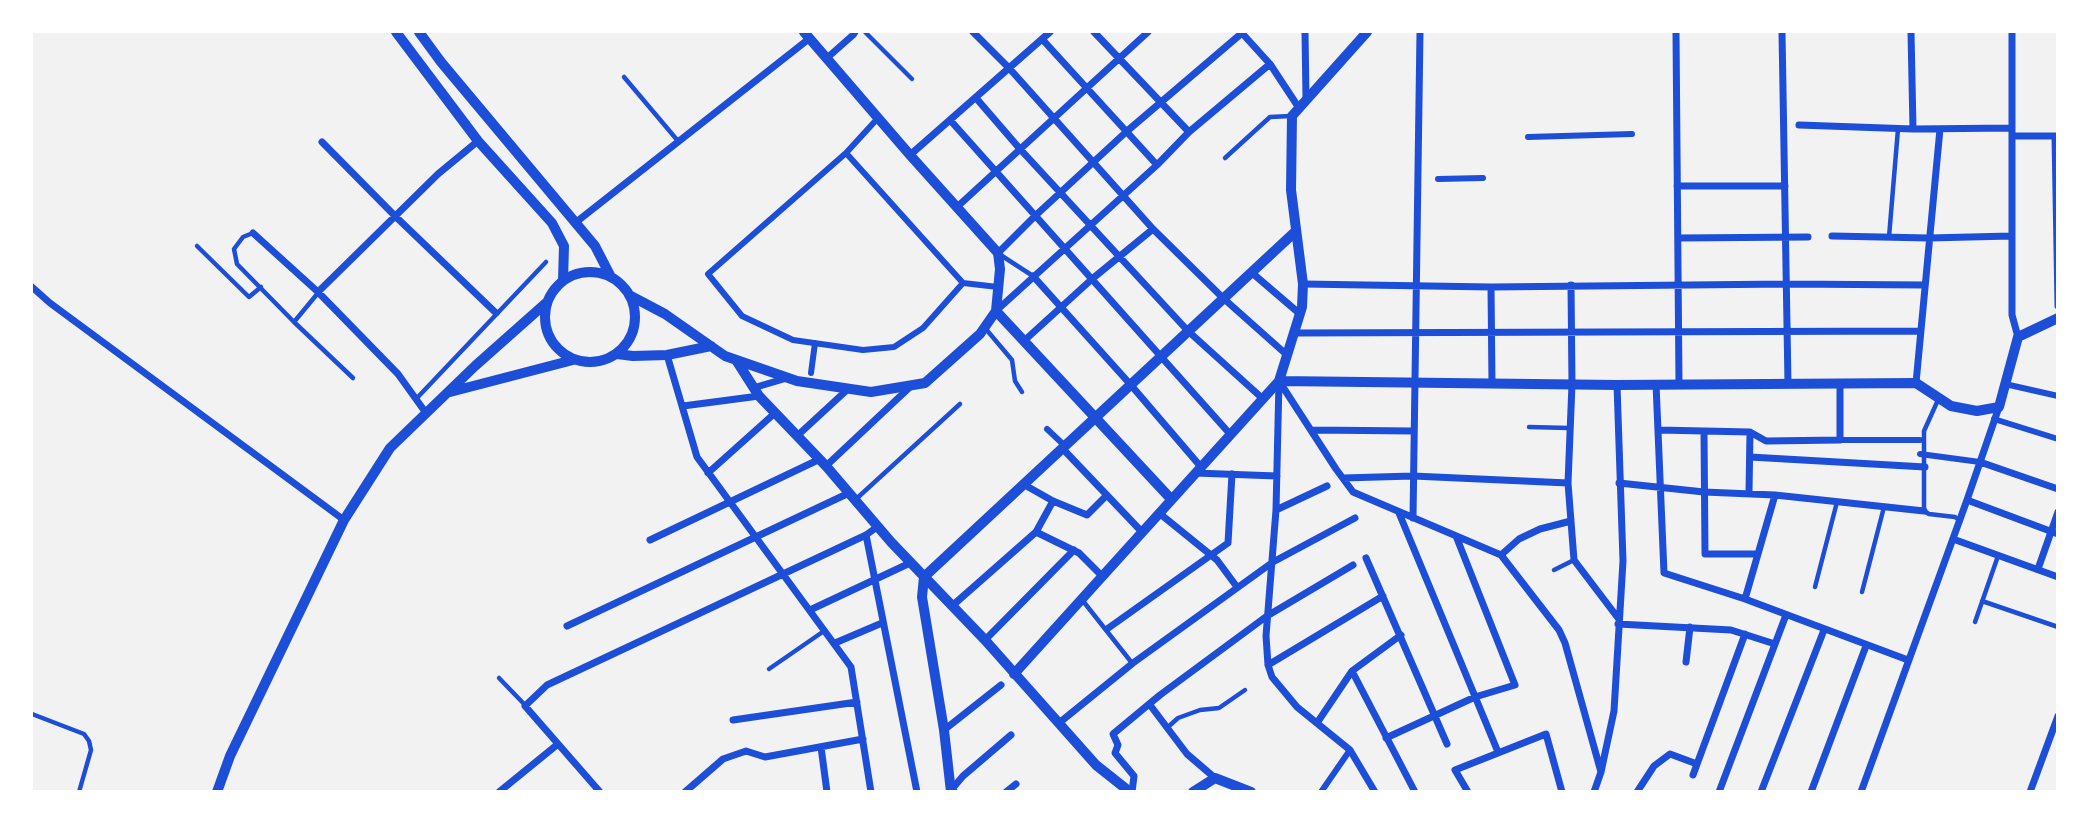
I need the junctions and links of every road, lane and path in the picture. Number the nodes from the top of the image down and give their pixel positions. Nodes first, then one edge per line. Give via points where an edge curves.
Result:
1 (396, 32) edge
2 (419, 32) edge
3 (855, 32) edge
4 (866, 32) edge
5 (973, 32) edge
6 (1050, 32) edge
7 (1094, 32) edge
8 (1148, 32) edge
9 (1241, 32) edge
10 (1304, 32) edge
11 (1367, 32) edge
12 (1420, 32) edge
13 (1676, 32) edge
14 (1782, 32) edge
15 (1911, 32) edge
16 (2012, 32) edge
17 (807, 35) edge
18 (1042, 39) junction
19 (1120, 57) junction
20 (827, 58) junction
21 (1270, 64) junction
22 (1009, 68) junction
23 (624, 77) dead end
24 (912, 79) dead end
25 (1087, 88) junction
26 (976, 98) junction
27 (1160, 102) junction
28 (1299, 108) junction
29 (1053, 117) junction
30 (878, 118) junction
31 (950, 120) junction
32 (1799, 125) dead end
33 (1898, 129) junction
34 (1913, 129) junction
35 (1940, 129) junction
36 (1126, 132) junction
37 (1189, 132) junction
38 (2012, 132) junction
39 (1632, 134) dead end
40 (2056, 136) edge
41 (1528, 137) dead end
42 (478, 141) junction
43 (322, 142) dead end
44 (678, 142) junction
45 (1020, 149) junction
46 (846, 153) junction
47 (909, 155) junction
48 (1225, 158) dead end
49 (1093, 162) junction
50 (1157, 165) junction
51 (995, 172) junction
52 (1483, 178) dead end
53 (1438, 179) dead end
54 (1677, 186) junction
55 (1785, 186) junction
56 (1061, 192) junction
57 (1123, 194) junction
58 (957, 207) junction
59 (395, 216) junction
60 (1035, 216) junction
61 (575, 223) junction
62 (1090, 223) junction
63 (1153, 229) junction
64 (1296, 231) junction
65 (253, 233) joint
66 (1808, 236) dead end
67 (1832, 236) dead end
68 (2011, 236) junction
69 (1786, 237) junction
70 (1889, 237) junction
71 (1929, 238) junction
72 (1678, 239) junction
73 (197, 246) dead end
74 (1065, 248) junction
75 (998, 253) junction
76 (1119, 256) junction
77 (546, 262) dead end
78 (1251, 272) junction
79 (1033, 276) junction
80 (611, 277) junction
81 (1092, 279) junction
82 (563, 281) junction
83 (963, 283) junction
84 (1303, 284) junction
85 (1787, 284) junction
86 (1571, 285) junction
87 (1925, 285) junction
88 (1417, 286) junction
89 (1678, 286) junction
90 (32, 287) edge
91 (261, 287) junction
92 (998, 287) junction
93 (1491, 287) junction
94 (318, 292) junction
95 (629, 295) junction
96 (1223, 298) junction
97 (547, 303) junction
98 (2057, 306) edge
99 (1062, 309) junction
100 (996, 311) junction
101 (496, 313) junction
102 (1300, 314) junction
103 (2057, 318) edge
104 (294, 322) junction
105 (985, 327) junction
106 (1188, 331) junction
107 (1571, 331) junction
108 (1679, 331) junction
109 (1920, 331) junction
110 (1416, 332) junction
111 (1492, 332) junction
112 (1788, 332) junction
113 (1293, 333) junction
114 (2018, 337) junction
115 (1025, 340) junction
116 (815, 343) junction
117 (711, 346) junction
118 (617, 354) junction
119 (667, 355) junction
120 (1287, 355) junction
121 (1161, 356) junction
122 (573, 360) junction
123 (736, 360) junction
124 (811, 373) dead end
125 (787, 377) junction
126 (354, 378) dead end
127 (1279, 381) junction
128 (1415, 382) junction
129 (1492, 383) junction
130 (1840, 383) junction
131 (1916, 383) junction
132 (1130, 384) junction
133 (1572, 384) junction
134 (1617, 384) junction
135 (1656, 384) junction
136 (1679, 384) junction
137 (1788, 384) junction
138 (2005, 384) junction
139 (912, 385) junction
140 (848, 389) junction
141 (448, 392) junction
142 (756, 392) junction
143 (1022, 392) dead end
144 (2057, 396) edge
145 (1262, 398) junction
146 (416, 399) junction
147 (1939, 399) junction
148 (960, 404) dead end
149 (683, 406) junction
150 (1998, 407) junction
151 (426, 413) junction
152 (775, 413) junction
153 (1096, 417) junction
154 (1994, 419) junction
155 (1529, 428) dead end
156 (1570, 428) junction
157 (1047, 429) dead end
158 (1311, 430) junction
159 (1658, 430) junction
160 (1414, 431) junction
161 (1704, 431) junction
162 (1750, 432) junction
163 (1230, 434) junction
164 (797, 436) junction
165 (2057, 439) edge
166 (1840, 440) junction
167 (1920, 440) dead end
168 (1064, 447) junction
169 (1923, 454) junction
170 (1750, 457) junction
171 (1980, 462) junction
172 (823, 463) junction
173 (1925, 467) junction
174 (1198, 470) junction
175 (708, 473) junction
176 (1232, 474) junction
177 (1277, 476) junction
178 (1413, 476) junction
179 (1343, 478) junction
180 (1568, 483) junction
181 (1619, 483) junction
182 (1023, 484) junction
183 (1327, 486) dead end
184 (1660, 487) junction
185 (2057, 489) edge
186 (1704, 492) junction
187 (1749, 492) junction
188 (1107, 495) junction
189 (1775, 495) junction
190 (852, 497) junction
191 (1171, 499) junction
192 (1967, 500) junction
193 (1054, 501) junction
194 (1838, 501) junction
195 (730, 502) junction
196 (1884, 506) junction
197 (1276, 510) junction
198 (1924, 511) junction
199 (2057, 512) edge
200 (1160, 513) junction
201 (1399, 513) junction
202 (1354, 519) dead end
203 (1413, 519) junction
204 (344, 520) junction
205 (1959, 520) junction
206 (1571, 521) junction
207 (877, 527) junction
208 (1036, 532) junction
209 (1142, 532) junction
210 (2054, 533) edge
211 (866, 535) junction
212 (1456, 536) junction
213 (756, 537) junction
214 (1953, 539) junction
215 (650, 540) dead end
216 (1074, 550) junction
217 (1757, 554) junction
218 (1500, 555) junction
219 (1210, 556) junction
220 (1998, 556) junction
221 (1366, 558) dead end
222 (1574, 560) junction
223 (1273, 562) junction
224 (910, 563) junction
225 (1353, 565) dead end
226 (1554, 569) dead end
227 (2038, 569) junction
228 (782, 573) junction
229 (1102, 576) junction
230 (2057, 577) edge
231 (924, 578) junction
232 (874, 580) junction
233 (1237, 587) junction
234 (1815, 587) dead end
235 (1862, 592) dead end
236 (1383, 596) junction
237 (1081, 598) junction
238 (1745, 599) junction
239 (1982, 601) junction
240 (951, 606) junction
241 (810, 610) junction
242 (1786, 615) junction
243 (1267, 616) junction
244 (1618, 621) junction
245 (1975, 622) dead end
246 (882, 623) junction
247 (567, 626) dead end
248 (1690, 627) junction
249 (2057, 627) edge
250 (1107, 629) junction
251 (1825, 630) junction
252 (824, 631) junction
253 (1745, 634) junction
254 (1401, 635) junction
255 (985, 640) junction
256 (835, 643) junction
257 (1775, 644) junction
258 (1866, 646) junction
259 (1908, 660) junction
260 (1686, 662) dead end
261 (1133, 663) junction
262 (1268, 665) junction
263 (769, 669) dead end
264 (1352, 670) junction
265 (1014, 674) junction
266 (499, 678) dead end
267 (1001, 685) dead end
268 (1245, 690) dead end
269 (1475, 697) junction
270 (857, 702) junction
271 (1150, 705) junction
272 (525, 706) junction
273 (32, 714) edge
274 (1436, 716) junction
275 (2057, 716) edge
276 (733, 720) dead end
277 (1059, 723) junction
278 (1317, 723) junction
279 (1168, 727) junction
280 (944, 730) junction
281 (1011, 735) dead end
282 (1386, 738) junction
283 (863, 739) junction
284 (558, 744) junction
285 (1447, 744) dead end
286 (821, 747) junction
287 (1350, 750) junction
288 (1498, 752) junction
289 (1697, 764) junction
290 (1601, 772) junction
291 (1693, 775) dead end
292 (1215, 778) junction
293 (1016, 784) dead end
294 (953, 791) edge
295 (79, 792) edge
296 (217, 792) edge
297 (499, 792) edge
298 (600, 792) edge
299 (685, 792) edge
300 (827, 792) edge
301 (871, 792) edge
302 (917, 792) edge
303 (1006, 792) edge
304 (1131, 792) edge
305 (1194, 792) edge
306 (1251, 792) edge
307 (1321, 792) edge
308 (1375, 792) edge
309 (1415, 792) edge
310 (1468, 792) edge
311 (1562, 792) edge
312 (1594, 792) edge
313 (1637, 792) edge
314 (1719, 792) edge
315 (1761, 792) edge
316 (1811, 792) edge
317 (1861, 792) edge
318 (2030, 792) edge

1 - 42 street
2 - 61 street
3 - 20 street
4 - 24 lane
5 - 22 street
6 - 18 street
7 - 19 street
8 - 19 street
9 - 21 street
9 - 27 street
10 - 28 street
11 - 28 street
12 - 88 street
13 - 54 street
14 - 55 street
15 - 34 street
16 - 38 street
17 - 20 street
17 - 44 street
18 - 22 street
18 - 25 street
19 - 25 street
19 - 27 street
20 - 30 street
21 - 28 street
21 - 37 street
22 - 26 street
22 - 29 street
23 - 44 lane
25 - 29 street
25 - 36 street
26 - 31 street
26 - 45 street
27 - 36 street
27 - 37 street
28 - 48 lane via 1270,117
28 - 64 street via 1291,190
29 - 45 street
29 - 49 street
30 - 46 street
30 - 47 street
31 - 47 street
31 - 51 street
32 - 33 street
33 - 34 street
33 - 70 lane
34 - 35 street
35 - 38 street
35 - 71 street
36 - 49 street
36 - 50 street
37 - 50 street
38 - 40 street
38 - 68 street
39 - 41 street
40 - 98 street
42 - 59 street
42 - 82 street via 552,223 564,246
43 - 59 street
44 - 61 street
45 - 51 street
45 - 56 street
46 - 83 street
46 - 116 street via 708,274 742,316 793,340
47 - 58 street
49 - 56 street
49 - 57 street
50 - 57 street
51 - 58 street
51 - 60 street
52 - 53 street
54 - 55 street
54 - 72 street
55 - 69 street
56 - 60 street
56 - 62 street
57 - 62 street
57 - 63 street
58 - 75 street
59 - 94 street
59 - 101 street
60 - 74 street
60 - 75 street
61 - 80 street via 595,246
62 - 74 street
62 - 76 street
63 - 76 street
63 - 96 street
64 - 78 street
64 - 84 street
65 - 91 lane via 234,249 237,264
65 - 94 street
66 - 69 street
67 - 70 street
68 - 71 street
68 - 114 street via 2012,315
69 - 72 street
69 - 85 street
70 - 71 street
71 - 87 street
72 - 89 street
73 - 91 lane via 249,297
74 - 79 street
74 - 81 street
75 - 79 lane
75 - 92 street
76 - 81 street
76 - 106 street
77 - 101 lane
78 - 96 street
78 - 102 street
79 - 99 street
79 - 100 street
80 - 82 street via 586,272
80 - 95 street
81 - 99 street
81 - 121 street
82 - 97 street
83 - 92 street
83 - 116 street via 923,328 894,347 863,350
84 - 88 street
84 - 102 street
85 - 87 street
85 - 89 street
85 - 112 street
86 - 89 street
86 - 93 street
86 - 107 street
87 - 109 street
88 - 93 street
88 - 110 street
89 - 108 street
90 - 204 street
91 - 104 lane
92 - 100 street
93 - 111 street
94 - 104 lane
94 - 146 street via 398,374
95 - 117 street
95 - 118 street via 635,320 626,345
96 - 106 street
96 - 120 street
97 - 122 street via 546,330 552,343
97 - 141 street
99 - 115 street
99 - 132 street
100 - 105 street
100 - 115 street
101 - 146 lane
102 - 113 street
103 - 114 street
104 - 126 lane
105 - 139 street via 925,383
105 - 143 lane via 1012,360 1014,380
106 - 121 street
106 - 145 street
107 - 108 street
107 - 111 street
107 - 133 street
108 - 112 street
108 - 136 street
109 - 112 street
109 - 131 street
110 - 111 street
110 - 113 street
110 - 128 street
111 - 129 street
112 - 137 street
113 - 120 street
114 - 138 street
115 - 153 street
116 - 124 street
117 - 119 street
117 - 123 street
118 - 119 street
118 - 122 street via 603,361
119 - 149 street
120 - 127 street
121 - 132 street
121 - 163 street
122 - 141 street
123 - 125 street
123 - 142 street
125 - 140 street
125 - 142 street
127 - 128 street
127 - 145 street
127 - 158 street
127 - 177 street
128 - 129 street
128 - 160 street
129 - 133 street
130 - 131 street
130 - 137 street
130 - 166 street
131 - 147 street
132 - 153 street
132 - 174 street
133 - 134 street
133 - 156 street
134 - 135 street
134 - 181 street
135 - 136 street
135 - 159 street
136 - 137 street
138 - 144 street
138 - 150 street
139 - 140 street via 871,392
139 - 172 street
140 - 164 street
141 - 151 street
142 - 149 street
142 - 152 street
145 - 163 street
146 - 151 street
147 - 150 street via 1977,411
147 - 169 lane via 1924,431
148 - 190 lane
149 - 175 street via 697,457
150 - 154 street
151 - 204 street via 390,448
152 - 164 street
152 - 175 street
153 - 168 street
153 - 191 street
154 - 165 street
154 - 171 street
155 - 156 lane
156 - 180 street
157 - 168 street
158 - 160 street
158 - 179 street
159 - 161 street
159 - 184 street
160 - 178 street
161 - 162 street
161 - 186 street
162 - 166 street via 1766,441
162 - 170 street
163 - 174 street
164 - 172 street
166 - 167 street
168 - 182 street
168 - 188 street
169 - 171 street
169 - 173 lane
170 - 173 street
170 - 187 street
171 - 185 street
171 - 192 street
172 - 190 street
172 - 195 street
173 - 198 lane
174 - 176 street
174 - 191 street
175 - 195 street
176 - 177 street
176 - 219 street via 1228,543
177 - 197 street
178 - 179 street
178 - 180 street
178 - 203 street
179 - 201 street via 1353,492
180 - 206 street
181 - 184 street
181 - 244 street via 1623,561
182 - 193 street
182 - 231 street
183 - 197 street
184 - 186 street
184 - 238 street via 1664,573
186 - 187 street
186 - 217 street via 1705,554
187 - 189 street
188 - 193 street via 1087,515
188 - 209 street
189 - 194 street
189 - 217 street
190 - 207 street
190 - 213 street
191 - 200 street
192 - 205 street
192 - 210 street
193 - 208 street
194 - 196 street
194 - 234 lane
195 - 213 street
195 - 215 street
196 - 198 street
196 - 235 lane
197 - 223 street
198 - 205 lane
199 - 210 street
200 - 209 street
200 - 219 street
201 - 203 street
201 - 269 street
202 - 223 street
203 - 212 street
204 - 296 street
205 - 214 street
206 - 218 street via 1519,539
206 - 222 street
207 - 211 street
207 - 224 street
208 - 216 street
208 - 240 street
209 - 229 street
210 - 227 street
211 - 228 street
211 - 232 street
212 - 218 street
212 - 269 street via 1516,685
213 - 228 street
213 - 247 street
214 - 220 street
214 - 259 street
216 - 229 street
216 - 255 street
217 - 238 street
218 - 290 street via 1559,630
219 - 233 street
219 - 250 street
220 - 227 street
220 - 239 lane
221 - 236 street
222 - 226 lane
222 - 244 street
223 - 233 street
223 - 243 street
224 - 231 street
224 - 232 street
225 - 243 street
227 - 230 street
228 - 241 street
228 - 272 street via 577,669 547,685
229 - 237 street
231 - 240 street
231 - 280 street via 922,597
232 - 241 street
232 - 246 street
233 - 261 street
236 - 254 street
236 - 262 street
237 - 250 lane
237 - 265 street
238 - 242 street
239 - 245 lane
239 - 249 lane
240 - 255 street
241 - 252 street
242 - 251 street
242 - 257 street
243 - 262 street
243 - 271 street
244 - 248 street
244 - 290 street via 1614,711
246 - 256 street
246 - 302 street
248 - 253 street
248 - 260 street
250 - 261 lane
251 - 258 street
251 - 315 street
252 - 256 street
252 - 263 lane
253 - 257 street
253 - 289 street
254 - 264 street
254 - 274 street
255 - 265 street
256 - 270 street via 851,667
257 - 314 street
258 - 259 street
258 - 316 street
259 - 317 street
261 - 277 street
262 - 278 street via 1297,708
264 - 278 street
264 - 282 street
265 - 277 street
266 - 272 lane
267 - 280 street
268 - 279 lane via 1219,708 1178,718
269 - 274 street
269 - 288 street
270 - 276 street
270 - 283 street
271 - 279 street
271 - 304 street via 1113,734 1118,745 1115,753 1134,776
272 - 284 street
273 - 295 lane via 84,734 89,741 91,750
274 - 282 street
274 - 285 street
275 - 318 street
277 - 304 street via 1096,765
278 - 287 street
279 - 292 street via 1187,754
280 - 294 street
281 - 294 street via 963,776
282 - 309 street
283 - 286 street
283 - 301 street
284 - 297 street
284 - 298 street
286 - 299 street via 765,757 747,751 723,759
286 - 300 street
287 - 307 street
287 - 308 street
288 - 310 street via 1455,770
288 - 311 street via 1546,734
289 - 291 street
289 - 313 street via 1670,754 1654,766
290 - 312 street
292 - 305 street
292 - 306 street
293 - 303 street

